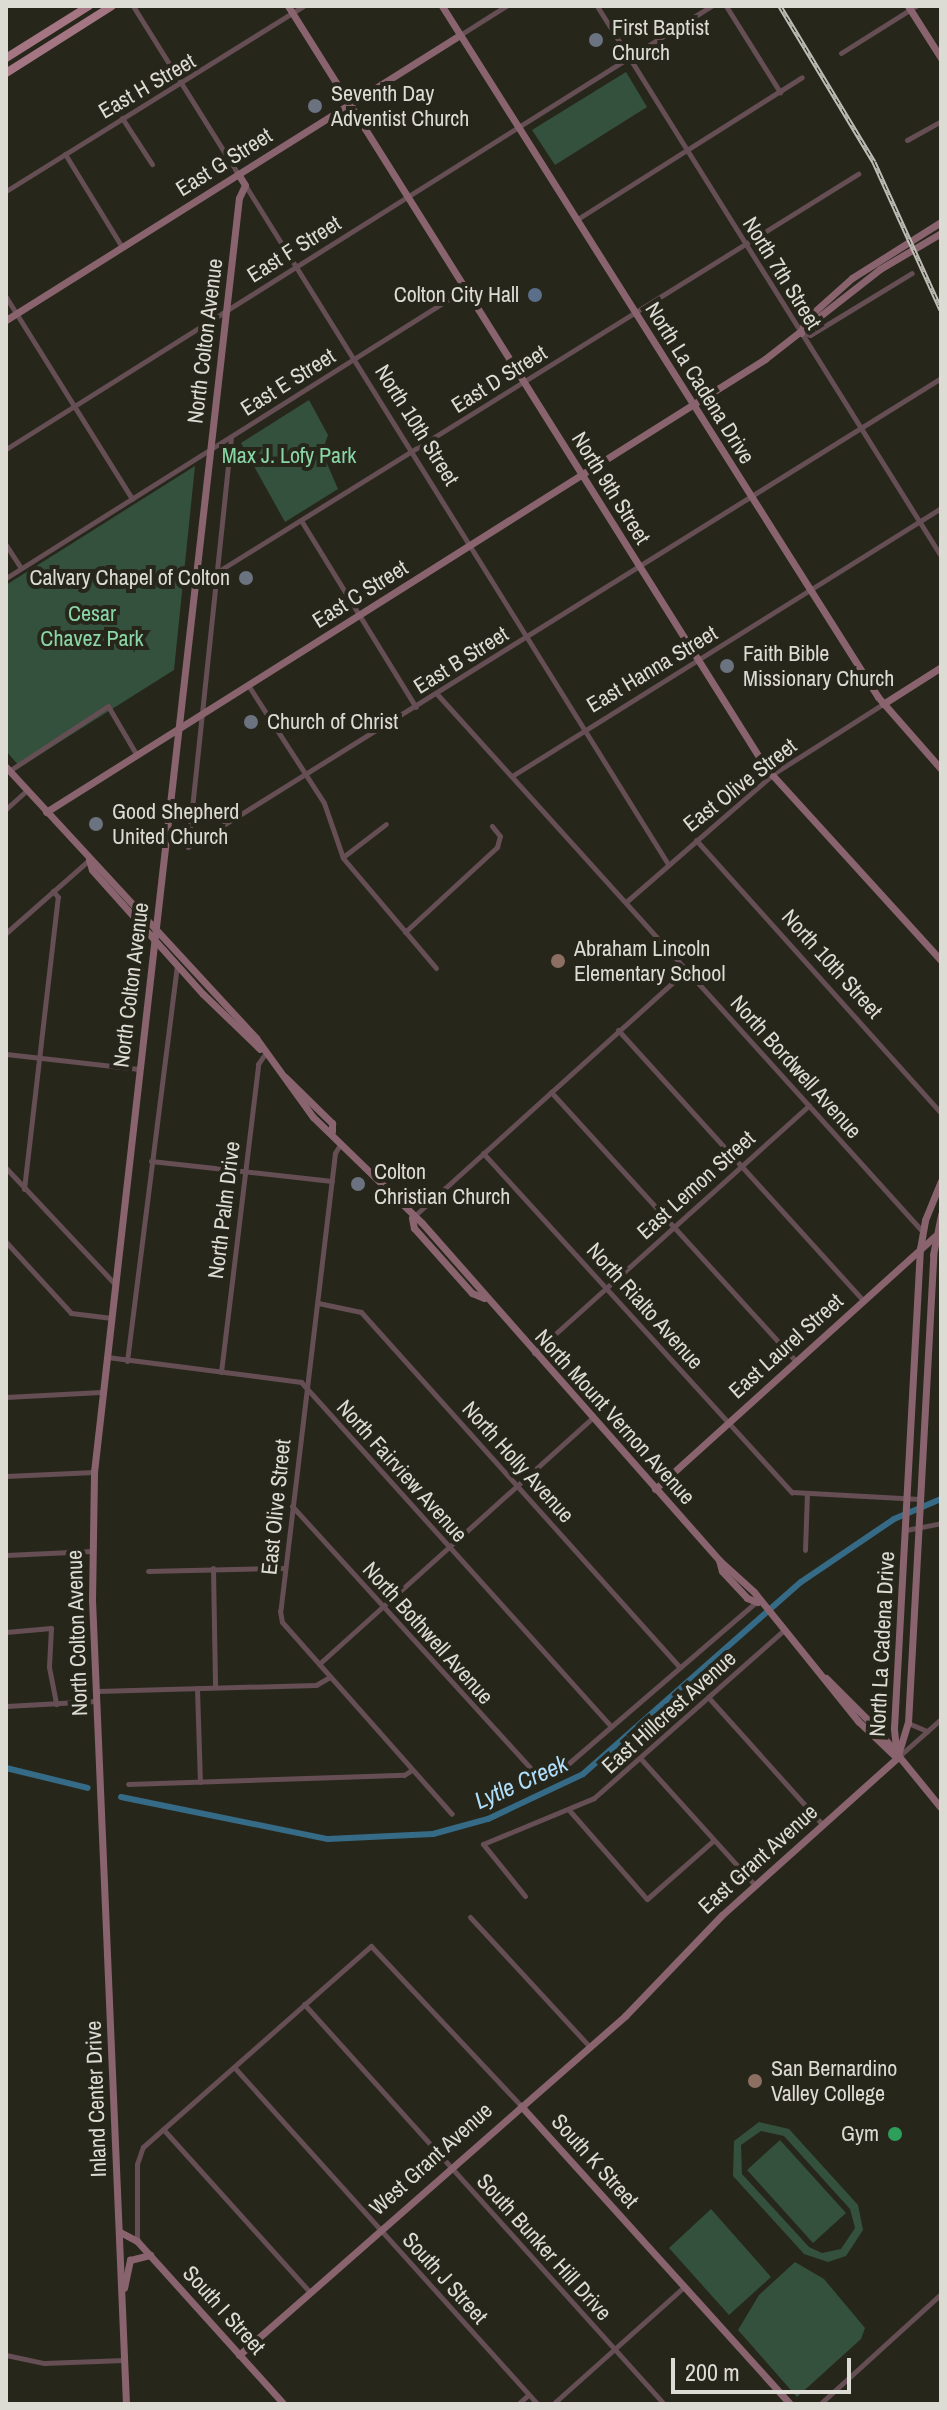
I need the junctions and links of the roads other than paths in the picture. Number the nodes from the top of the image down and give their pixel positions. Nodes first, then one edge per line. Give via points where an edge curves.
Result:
1 (89, 6) edge
2 (112, 6) edge
3 (133, 6) edge
4 (303, 6) edge
5 (442, 6) edge
6 (506, 6) edge
7 (597, 6) edge
8 (711, 6) edge
9 (726, 6) edge
10 (911, 7) edge
11 (290, 10) edge
12 (460, 35) junction
13 (841, 53) dead end
14 (629, 57) junction
15 (6, 58) edge
16 (941, 58) edge
17 (6, 73) edge
18 (802, 77) dead end
19 (181, 83) junction
20 (780, 92) junction
21 (350, 105) junction
22 (122, 118) junction
23 (941, 121) edge
24 (519, 127) junction
25 (907, 140) dead end
26 (687, 150) junction
27 (65, 154) junction
28 (152, 164) dead end
29 (238, 174) junction
30 (858, 174) dead end
31 (245, 185) junction
32 (6, 191) edge
33 (407, 196) junction
34 (576, 220) junction
35 (941, 222) edge
36 (941, 233) edge
37 (745, 244) junction
38 (122, 247) junction
39 (297, 267) junction
40 (912, 273) dead end
41 (465, 289) junction
42 (6, 297) edge
43 (226, 310) junction
44 (635, 313) junction
45 (16, 314) junction
46 (6, 320) edge
47 (801, 333) junction
48 (354, 359) junction
49 (941, 378) edge
50 (524, 382) junction
51 (693, 405) junction
52 (74, 406) junction
53 (861, 429) junction
54 (231, 437) junction
55 (6, 449) edge
56 (210, 450) junction
57 (412, 451) junction
58 (582, 475) junction
59 (751, 498) junction
60 (132, 499) junction
61 (941, 508) edge
62 (919, 521) junction
63 (302, 522) junction
64 (6, 545) edge
65 (470, 546) junction
66 (941, 556) edge
67 (640, 567) junction
68 (21, 568) junction
69 (217, 572) junction
70 (6, 578) edge
71 (809, 590) junction
72 (359, 615) junction
73 (527, 638) junction
74 (698, 660) junction
75 (941, 667) edge
76 (248, 684) junction
77 (437, 694) junction
78 (883, 704) junction
79 (416, 707) junction
80 (201, 714) junction
81 (178, 728) junction
82 (585, 728) junction
83 (136, 754) junction
84 (8, 769) edge
85 (941, 769) edge
86 (773, 774) junction
87 (306, 776) junction
88 (512, 776) junction
89 (27, 790) junction
90 (6, 809) edge
91 (46, 812) junction
92 (386, 824) dead end
93 (492, 826) dead end
94 (696, 840) junction
95 (188, 847) joint
96 (343, 858) junction
97 (89, 860) junction
98 (668, 864) junction
99 (53, 891) junction
100 (626, 902) junction
101 (156, 927) junction
102 (405, 932) junction
103 (6, 933) edge
104 (155, 938) junction
105 (941, 960) edge
106 (177, 965) junction
107 (436, 968) dead end
108 (688, 969) junction
109 (618, 1030) junction
110 (262, 1052) junction
111 (6, 1054) edge
112 (40, 1058) junction
113 (139, 1069) junction
114 (551, 1092) junction
115 (809, 1105) junction
116 (941, 1113) edge
117 (342, 1142) junction
118 (483, 1153) junction
119 (151, 1161) junction
120 (742, 1167) junction
121 (6, 1168) edge
122 (245, 1171) junction
123 (332, 1181) junction
124 (941, 1181) edge
125 (24, 1189) junction
126 (941, 1215) edge
127 (412, 1218) junction
128 (674, 1227) junction
129 (922, 1232) junction
130 (935, 1238) edge
131 (6, 1242) edge
132 (920, 1249) junction
133 (941, 1254) edge
134 (941, 1266) edge
135 (897, 1270) junction
136 (932, 1273) junction
137 (918, 1279) junction
138 (114, 1283) junction
139 (606, 1288) junction
140 (864, 1301) junction
141 (318, 1303) junction
142 (110, 1318) junction
143 (914, 1351) junction
144 (928, 1351) junction
145 (534, 1353) junction
146 (106, 1357) junction
147 (127, 1361) junction
148 (796, 1361) junction
149 (221, 1372) junction
150 (306, 1388) junction
151 (101, 1392) junction
152 (6, 1397) edge
153 (591, 1419) junction
154 (727, 1422) junction
155 (94, 1472) junction
156 (6, 1476) edge
157 (518, 1486) junction
158 (655, 1489) junction
159 (807, 1494) junction
160 (921, 1499) junction
161 (907, 1501) junction
162 (292, 1506) junction
163 (941, 1523) edge
164 (919, 1524) junction
165 (906, 1526) junction
166 (449, 1547) junction
167 (805, 1550) dead end
168 (92, 1551) junction
169 (6, 1555) edge
170 (213, 1568) junction
171 (285, 1568) junction
172 (148, 1571) dead end
173 (757, 1602) junction
174 (382, 1607) junction
175 (783, 1631) junction
176 (6, 1632) edge
177 (319, 1664) junction
178 (680, 1667) junction
179 (897, 1669) junction
180 (912, 1669) junction
181 (330, 1677) junction
182 (215, 1687) junction
183 (197, 1688) junction
184 (97, 1691) junction
185 (708, 1697) junction
186 (97, 1701) junction
187 (56, 1704) junction
188 (6, 1706) edge
189 (941, 1719) edge
190 (908, 1723) junction
191 (611, 1726) junction
192 (927, 1731) junction
193 (897, 1758) junction
194 (641, 1759) junction
195 (412, 1770) junction
196 (541, 1780) joint
197 (200, 1782) junction
198 (128, 1784) dead end
199 (101, 1792) joint
200 (941, 1808) edge
201 (569, 1810) junction
202 (452, 1814) dead end
203 (823, 1825) junction
204 (714, 1840) junction
205 (755, 1885) junction
206 (525, 1896) dead end
207 (470, 1917) dead end
208 (648, 1993) joint
209 (304, 2004) junction
210 (590, 2047) junction
211 (234, 2067) junction
212 (521, 2106) junction
213 (163, 2129) junction
214 (450, 2166) junction
215 (380, 2229) junction
216 (120, 2232) junction
217 (137, 2241) junction
218 (150, 2255) junction
219 (684, 2287) junction
220 (123, 2290) junction
221 (310, 2292) junction
222 (941, 2294) edge
223 (614, 2349) junction
224 (6, 2355) edge
225 (239, 2355) junction
226 (125, 2360) junction
227 (528, 2395) junction
228 (126, 2404) edge
229 (284, 2404) edge
230 (518, 2404) edge
231 (537, 2404) edge
232 (553, 2404) edge
233 (664, 2404) edge
234 (790, 2404) edge
235 (820, 2404) edge

1 - 15 main road
2 - 17 main road
3 - 19 street, North 10th Street
4 - 11 street, East H Street
5 - 12 street, North La Cadena Drive
6 - 12 street
7 - 14 street, North 7th Street
8 - 14 street, East F Street
9 - 20 street
10 - 13 street
10 - 16 street
11 - 19 street, East H Street via 273,28
11 - 21 street, North 9th Street
12 - 21 street, East G Street
12 - 24 street, North La Cadena Drive
14 - 24 street, East F Street
14 - 26 street, North 7th Street
18 - 20 street
19 - 22 street, East H Street
19 - 29 street, North 10th Street
20 - 26 street
21 - 29 street, East G Street
21 - 33 street, North 9th Street
22 - 27 street, East H Street
22 - 28 street
23 - 25 street
24 - 33 street, East F Street
24 - 34 street, North La Cadena Drive
26 - 34 street
26 - 37 street, North 7th Street
27 - 32 street, East H Street
27 - 38 street
29 - 31 street, North 10th Street
29 - 38 street, East G Street
30 - 37 street, East D Street
31 - 39 street, North 10th Street
31 - 43 street, North Colton Avenue
33 - 39 street, East F Street
33 - 41 street, North 9th Street
34 - 44 street, North La Cadena Drive
35 - 47 street via 861,271 805,320
36 - 47 street via 880,269
37 - 44 street, East D Street
37 - 47 street, North 7th Street
38 - 45 street, East G Street
39 - 43 street, East F Street
39 - 48 street, North 10th Street
40 - 47 street via 810,335
41 - 48 street, East E Street
41 - 50 street, North 9th Street
42 - 45 street
43 - 52 street, East F Street
43 - 56 street, North Colton Avenue
44 - 50 street, East D Street
44 - 51 street, North La Cadena Drive
45 - 46 street, East G Street
45 - 52 street
47 - 51 street, East C Street
47 - 53 street, North 7th Street
48 - 54 street, East E Street
48 - 57 street, North 10th Street
49 - 53 street, East B Street
50 - 57 street, East D Street
50 - 58 street, North 9th Street
51 - 58 street, East C Street
51 - 59 street, North La Cadena Drive
52 - 55 street, East F Street
52 - 60 street
53 - 59 street, East B Street
53 - 62 street, North 7th Street
54 - 56 street, East E Street
54 - 69 street, North Colton Avenue
56 - 60 street, East E Street
56 - 81 street, North Colton Avenue
57 - 63 street, East D Street
57 - 65 street, North 10th Street
58 - 65 street, East C Street
58 - 67 street, North 9th Street
59 - 67 street, East B Street
59 - 71 street, North La Cadena Drive
60 - 68 street, East E Street
61 - 62 street, East Hanna Street
62 - 66 street, North 7th Street
62 - 71 street, East Hanna Street
63 - 69 street, East D Street
63 - 72 street
64 - 68 street
65 - 72 street, East C Street
65 - 73 street, North 10th Street
67 - 73 street, East B Street
67 - 74 street, North 9th Street
68 - 70 street, East E Street
69 - 80 street, North Colton Avenue
71 - 74 street, East Hanna Street
71 - 78 street, North La Cadena Drive
72 - 76 street, East C Street
72 - 79 street
73 - 77 street, East B Street
73 - 82 street, North 10th Street
74 - 82 street, East Hanna Street
74 - 86 street, North 9th Street
75 - 78 street
76 - 80 street, East C Street
76 - 87 street
77 - 79 street, East B Street
77 - 88 street, North Bordwell Avenue
78 - 85 street, North La Cadena Drive
78 - 86 street, East Olive Street
79 - 87 street, East B Street
80 - 81 street, East C Street
80 - 95 street, North Colton Avenue
81 - 83 street, East C Street
81 - 101 street, North Colton Avenue
82 - 88 street, East Hanna Street
82 - 98 street, North 10th Street
83 - 84 street via 108,706
83 - 91 street, East C Street
84 - 89 street, North Mount Vernon Avenue
86 - 94 street, East Olive Street
86 - 105 street, North 9th Street
87 - 95 street, East B Street
87 - 96 street via 335,825
88 - 100 street, North Bordwell Avenue
89 - 90 street
89 - 91 street, North Mount Vernon Avenue
91 - 97 street, North Mount Vernon Avenue
92 - 96 street
93 - 102 street via 500,836 497,847
94 - 98 street, East Olive Street
94 - 116 street, North 10th Street
96 - 102 street
97 - 99 street
97 - 101 street, North Mount Vernon Avenue
97 - 104 street, North Mount Vernon Avenue via 92,870
98 - 100 street, East Olive Street
99 - 103 street
99 - 112 street via 58,897
100 - 108 street, North Bordwell Avenue
101 - 104 street, North Colton Avenue
101 - 110 street, North Mount Vernon Avenue
102 - 107 street
104 - 106 street, North Mount Vernon Avenue
104 - 113 street, North Colton Avenue
106 - 110 street, North Mount Vernon Avenue
106 - 119 street, North Colton Avenue
108 - 109 street
108 - 115 street, North Bordwell Avenue
109 - 114 street
109 - 120 street
110 - 117 street, North Mount Vernon Avenue via 313,1117
110 - 122 street, North Palm Drive
111 - 112 street
112 - 113 street
112 - 125 street
113 - 138 street, North Colton Avenue
114 - 118 street
114 - 128 street
115 - 120 street, East Lemon Street
115 - 129 street, North Bordwell Avenue
117 - 123 street, East Olive Street
117 - 127 street, North Mount Vernon Avenue
118 - 127 street
118 - 139 street, North Rialto Avenue
119 - 122 street
119 - 147 street, North Colton Avenue
120 - 128 street, East Lemon Street
120 - 140 street
121 - 125 street
122 - 123 street
122 - 149 street, North Palm Drive
123 - 141 street, East Olive Street
124 - 129 street, North La Cadena Drive
125 - 138 street
126 - 130 street, North La Cadena Drive
127 - 145 street, North Mount Vernon Avenue via 414,1228 472,1293 484,1298
128 - 139 street, East Lemon Street
128 - 148 street
129 - 130 street, North Bordwell Avenue
129 - 132 street, North La Cadena Drive
130 - 132 street, East Laurel Street
130 - 133 street, North Bordwell Avenue
130 - 136 street, North La Cadena Drive
131 - 142 street via 71,1313
132 - 135 street, East Laurel Street
132 - 137 street, North La Cadena Drive
134 - 136 street
135 - 137 street via 911,1270
135 - 140 street, East Laurel Street
136 - 144 street, North La Cadena Drive
137 - 143 street, North La Cadena Drive
138 - 142 street, North Colton Avenue
139 - 145 street, East Lemon Street
139 - 154 street, North Rialto Avenue
140 - 148 street, East Laurel Street
141 - 150 street, East Olive Street
141 - 157 street, North Holly Avenue via 361,1312
142 - 146 street, North Colton Avenue
143 - 144 street
143 - 161 street, North La Cadena Drive
144 - 160 street, North La Cadena Drive
145 - 153 street, North Mount Vernon Avenue
146 - 147 street
146 - 151 street, North Colton Avenue
147 - 149 street
148 - 154 street, East Laurel Street
149 - 150 street via 301,1382
150 - 162 street, East Olive Street
150 - 166 street, North Fairview Avenue
151 - 152 street
151 - 155 street, North Colton Avenue
153 - 157 street
153 - 158 street, North Mount Vernon Avenue
154 - 158 street, East Laurel Street
154 - 159 street, North Rialto Avenue via 792,1492
155 - 156 street
155 - 168 street, North Colton Avenue
157 - 166 street
157 - 178 street, North Holly Avenue
158 - 173 street, North Mount Vernon Avenue via 719,1560 729,1564
159 - 161 street, North Rialto Avenue
159 - 167 street
160 - 161 street, North Rialto Avenue
160 - 164 street, North La Cadena Drive
161 - 165 street, North La Cadena Drive
162 - 171 street, East Olive Street
162 - 174 street, North Bothwell Avenue
163 - 164 street
164 - 165 street
164 - 180 street, North La Cadena Drive
165 - 179 street, North La Cadena Drive
166 - 174 street
166 - 191 street, North Fairview Avenue
168 - 169 street
168 - 184 street, North Colton Avenue
170 - 171 street
170 - 172 street
170 - 182 street
171 - 177 street, East Olive Street via 282,1622
173 - 175 street, North Mount Vernon Avenue
173 - 178 street, East Hillcrest Avenue
174 - 177 street
174 - 196 street, North Bothwell Avenue
175 - 185 street, East Hillcrest Avenue
175 - 193 street, North Mount Vernon Avenue via 883,1749
176 - 187 street via 51,1628 49,1667
177 - 181 street, East Olive Street
178 - 191 street, East Hillcrest Avenue
179 - 180 street
179 - 193 street, North La Cadena Drive
180 - 190 street, North La Cadena Drive
181 - 182 street via 316,1685
181 - 195 street, East Olive Street
182 - 183 street
183 - 184 street
183 - 197 street
184 - 186 street, North Colton Avenue
185 - 194 street, East Hillcrest Avenue
185 - 203 street
186 - 187 street
186 - 199 street, North Colton Avenue
187 - 188 street
189 - 192 street
190 - 192 street
190 - 193 street, North La Cadena Drive
191 - 196 street, East Hillcrest Avenue
192 - 193 street
193 - 200 street, North Mount Vernon Avenue
193 - 203 street, East Grant Avenue
194 - 201 street, East Hillcrest Avenue via 594,1798
194 - 204 street
195 - 197 street via 404,1775
195 - 202 street, East Olive Street
197 - 198 street
199 - 216 street, Inland Center Drive
201 - 204 street via 647,1899
201 - 206 street, East Hillcrest Avenue via 483,1844
203 - 205 street, East Grant Avenue
204 - 205 street
205 - 208 street, East Grant Avenue
207 - 210 street
208 - 210 street, West Grant Avenue
209 - 211 street
209 - 212 street, South K Street via 371,1946
209 - 214 street, South Bunker Hill Drive
210 - 212 street, West Grant Avenue
211 - 213 street
211 - 215 street, South J Street
212 - 214 street, West Grant Avenue
212 - 219 street, South K Street
213 - 217 street via 138,2154
213 - 221 street
214 - 215 street, West Grant Avenue
214 - 223 street, South Bunker Hill Drive
215 - 221 street, West Grant Avenue
215 - 227 street, South J Street
216 - 217 street, South I Street
216 - 220 street, Inland Center Drive
217 - 218 street, South I Street
218 - 220 street via 130,2260
218 - 225 street, South I Street
219 - 223 street
219 - 234 street, South K Street
220 - 226 street, Inland Center Drive
221 - 225 street, West Grant Avenue
222 - 235 street
223 - 232 street
223 - 233 street, South Bunker Hill Drive
224 - 226 street via 44,2363
225 - 229 street, South I Street
226 - 228 street, Inland Center Drive
227 - 230 street
227 - 231 street, South J Street

